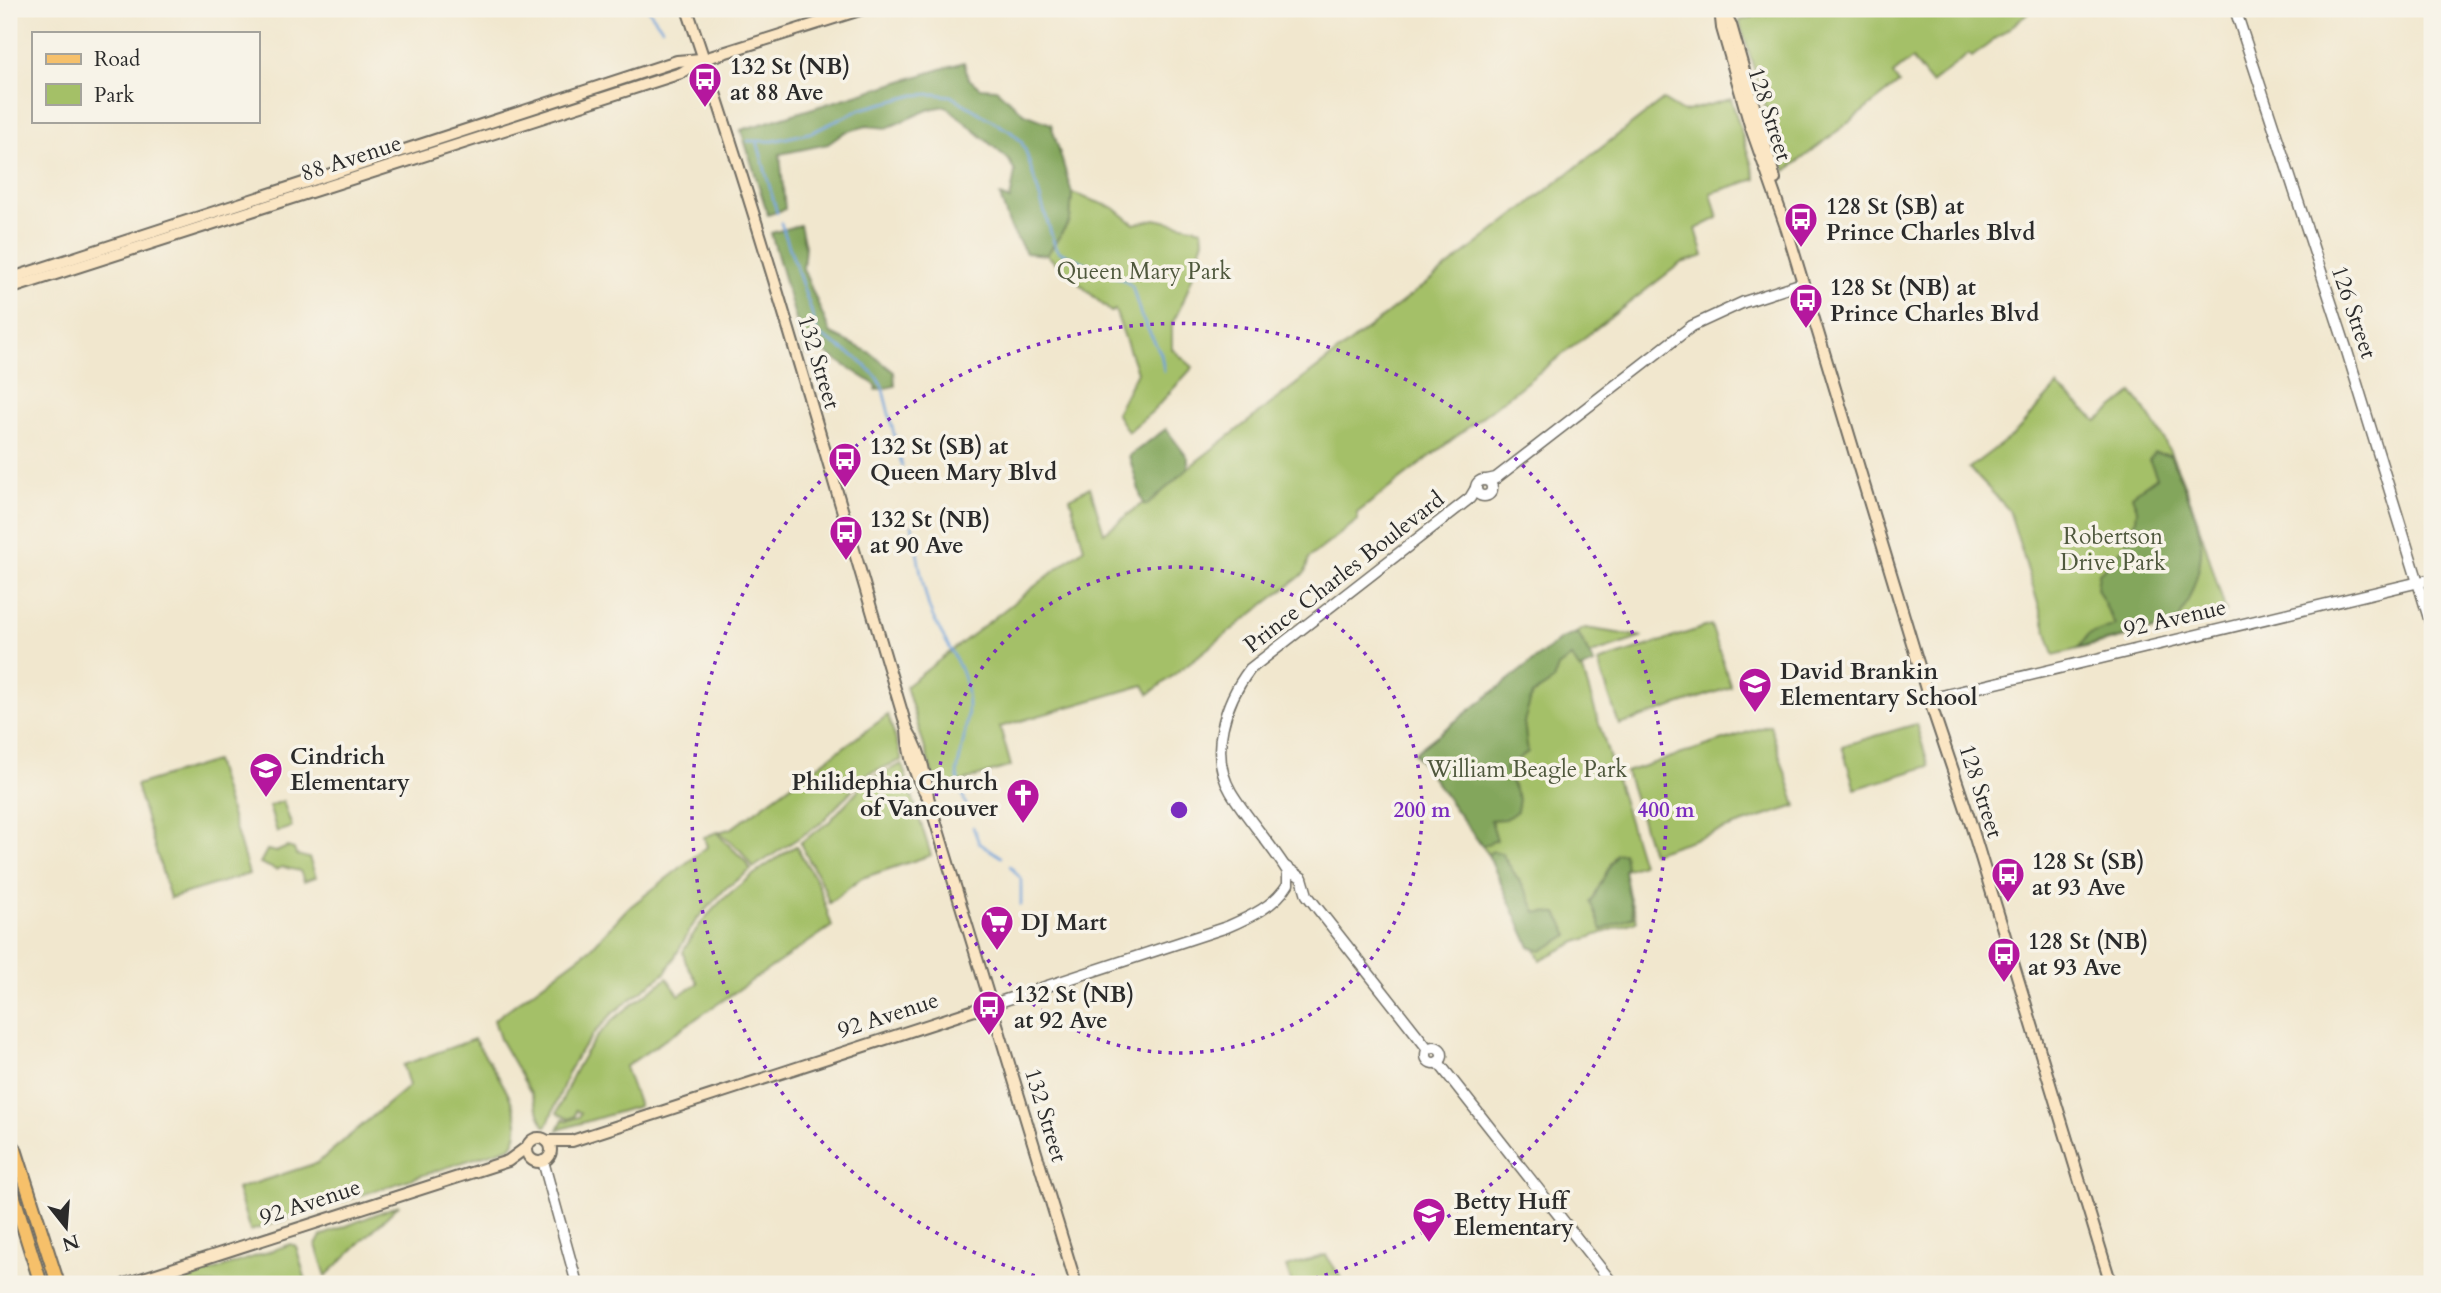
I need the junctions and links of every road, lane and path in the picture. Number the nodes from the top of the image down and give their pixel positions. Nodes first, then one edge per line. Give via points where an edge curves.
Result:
1 (687, 9) edge
2 (863, 9) edge
3 (1721, 9) edge
4 (2235, 9) edge
5 (704, 59) junction
6 (9, 279) edge
7 (1803, 283) junction
8 (9, 289) edge
9 (2432, 579) edge
10 (2418, 582) junction
11 (2432, 628) edge
12 (1928, 699) junction
13 (1297, 886) junction
14 (990, 1005) junction
15 (9, 1141) edge
16 (547, 1141) junction
17 (572, 1141) junction
18 (527, 1147) junction
19 (542, 1158) junction
20 (509, 1161) junction
21 (9, 1181) edge
22 (57, 1280) edge
23 (38, 1282) edge
24 (70, 1284) edge
25 (125, 1284) edge
26 (577, 1284) edge
27 (1076, 1284) edge
28 (1613, 1284) edge
29 (2111, 1284) edge

1 - 5 main road, 132 Street
2 - 5 main road, 88 Avenue
3 - 7 main road, 128 Street via 1740,92
4 - 10 street, 126 Street
5 - 6 main road, 88 Avenue via 677,61
5 - 8 main road, 88 Avenue via 681,73
5 - 14 main road, 132 Street via 907,729 918,783 928,797
7 - 12 main road, 128 Street
7 - 13 street, Prince Charles Boulevard via 1744,302 1692,326 1491,481 1479,481 1475,494 1251,669 1233,696 1222,732 1225,780
9 - 10 street, 92 Avenue
10 - 11 street, 126 Street
10 - 12 street, 92 Avenue
12 - 29 main road, 128 Street via 1972,826
13 - 14 street, 92 Avenue via 1227,927
13 - 28 street, Prince Charles Boulevard via 1428,1049 1440,1050 1438,1062
14 - 17 main road, 92 Avenue
14 - 27 main road, 132 Street
15 - 22 main road
16 - 17 main road, 92 Avenue
16 - 18 main road via 536,1138
16 - 19 main road via 551,1146
17 - 19 main road
18 - 19 main road via 528,1153
18 - 20 main road
19 - 20 main road
19 - 26 street
20 - 25 main road, 92 Avenue
21 - 23 main road
22 - 24 main road

